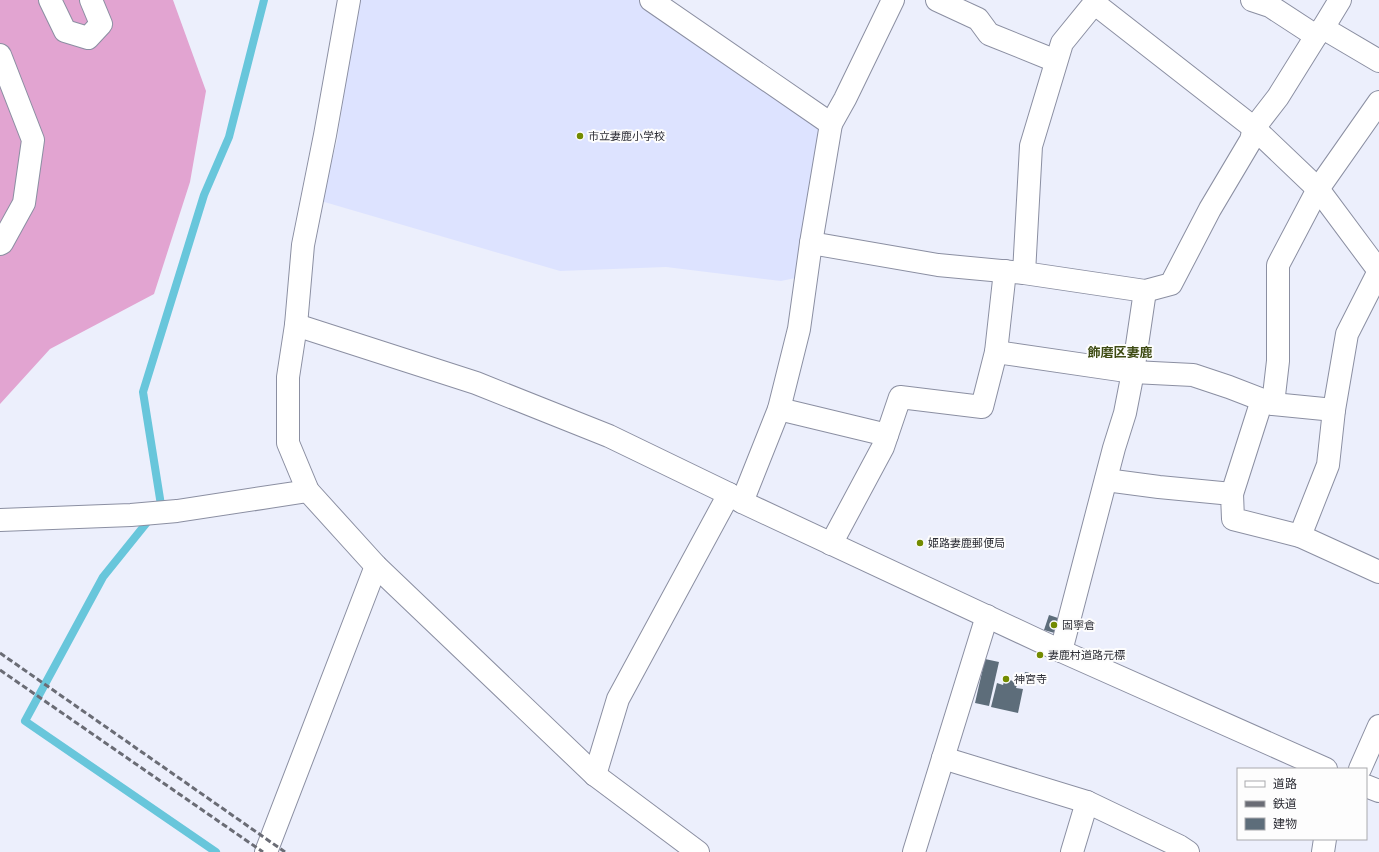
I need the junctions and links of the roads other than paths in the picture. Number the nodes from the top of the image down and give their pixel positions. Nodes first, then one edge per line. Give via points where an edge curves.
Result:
1 (50, 0) edge
2 (91, 0) edge
3 (349, 0) edge
4 (651, 0) edge
5 (893, 0) edge
6 (938, 0) edge
7 (1252, 0) edge
8 (1340, 0) edge
9 (1095, 2) edge
10 (1320, 32) junction
11 (0, 55) edge
12 (1379, 61) edge
13 (1056, 62) junction
14 (1379, 102) edge
15 (831, 124) junction
16 (1254, 128) junction
17 (1318, 189) junction
18 (811, 243) junction
19 (0, 244) edge
20 (1379, 271) edge
21 (1014, 272) junction
22 (1145, 291) junction
23 (296, 325) junction
24 (996, 352) junction
25 (1133, 372) junction
26 (1267, 402) junction
27 (779, 409) junction
28 (1334, 410) junction
29 (887, 435) junction
30 (1106, 480) junction
31 (308, 491) junction
32 (1232, 494) junction
33 (736, 498) junction
34 (0, 520) edge
35 (1300, 536) junction
36 (831, 544) junction
37 (376, 566) junction
38 (1379, 572) edge
39 (987, 616) junction
40 (1061, 651) junction
41 (1379, 726) edge
42 (943, 758) junction
43 (1324, 768) edge
44 (1360, 768) edge
45 (595, 775) junction
46 (1367, 786) edge
47 (1379, 791) edge
48 (1087, 802) junction
49 (1325, 840) edge
50 (1181, 850) edge
51 (266, 852) edge
52 (698, 852) edge
53 (914, 852) edge
54 (1072, 852) edge
55 (1323, 852) edge

1 - 2 street via 65,31 88,38 101,24
3 - 23 street via 303,245
4 - 15 street
5 - 15 street
6 - 13 street via 978,19 989,34
7 - 10 street via 1270,6
8 - 10 street
9 - 13 street via 1062,43
9 - 16 street
10 - 12 street
10 - 16 street via 1278,97
11 - 19 street via 33,140 24,204
13 - 21 street via 1031,146
14 - 17 street
15 - 18 street
16 - 17 street
16 - 22 street via 1251,140 1210,209 1172,284
17 - 20 street
17 - 26 street via 1278,265 1278,361
18 - 21 street via 938,265
18 - 27 street via 799,329
20 - 28 street via 1347,334
21 - 22 street
21 - 24 street
22 - 25 street
23 - 31 street via 288,377 288,442
23 - 33 street via 476,383 610,436
24 - 25 street
24 - 29 street via 982,407 900,397
25 - 26 street via 1193,375
25 - 30 street
26 - 28 street
26 - 32 street
27 - 29 street
27 - 33 street
28 - 35 street via 1328,464
29 - 36 street
30 - 32 street
30 - 40 street
31 - 34 street via 177,511
31 - 37 street
32 - 35 street via 1233,518
33 - 36 street
33 - 45 street via 618,699
35 - 38 street
36 - 39 street
37 - 45 street
37 - 51 street
39 - 40 street
39 - 42 street
40 - 43 street
41 - 44 street
42 - 48 street
42 - 53 street
45 - 52 street
46 - 47 street
48 - 50 street
48 - 54 street
49 - 55 street

